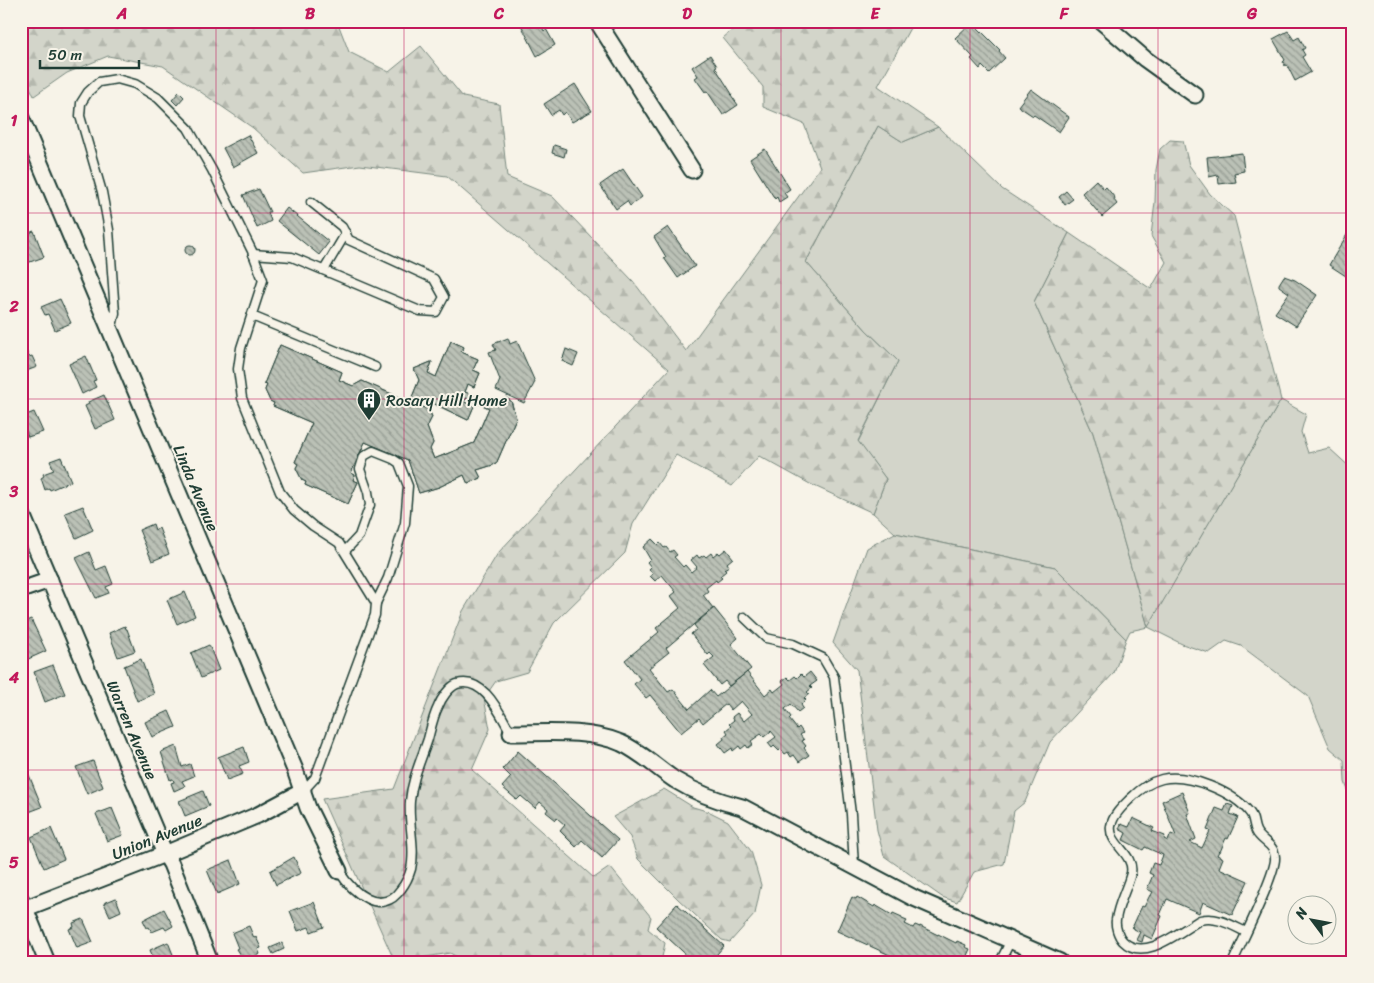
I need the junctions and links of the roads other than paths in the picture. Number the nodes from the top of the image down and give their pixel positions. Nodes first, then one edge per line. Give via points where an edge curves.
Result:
1 (598, 21) edge
2 (1101, 21) edge
3 (1195, 95) dead end
4 (21, 118) edge
5 (692, 170) dead end
6 (311, 202) dead end
7 (346, 233) junction
8 (253, 254) junction
9 (324, 270) junction
10 (252, 316) junction
11 (111, 334) junction
12 (375, 367) dead end
13 (21, 512) edge
14 (345, 551) junction
15 (50, 580) junction
16 (21, 590) edge
17 (376, 603) junction
18 (744, 617) dead end
19 (512, 733) joint
20 (303, 791) junction
21 (165, 854) junction
22 (854, 866) junction
23 (339, 871) joint
24 (23, 906) edge
25 (1246, 932) junction
26 (1011, 940) junction
27 (47, 962) edge
28 (210, 962) edge
29 (1000, 962) edge
30 (1060, 962) edge
31 (1233, 962) edge

1 - 5 street
2 - 3 street via 1145,59
4 - 11 street, Linda Avenue
6 - 7 lane
7 - 9 lane
7 - 9 lane via 349,240 434,279 444,298 436,312 420,311
8 - 9 lane via 292,257
8 - 10 lane via 263,280
8 - 11 lane via 188,128 158,98 135,84 117,79 99,82 81,103 80,116 102,192 109,230 115,313
10 - 12 lane
10 - 14 lane via 238,369 242,398 280,492 294,510
11 - 20 street, Linda Avenue
13 - 15 street, Warren Avenue
14 - 17 lane
14 - 17 lane via 359,536 370,505 360,470 364,456 373,451 393,458 399,463 408,486 405,523 388,578
15 - 16 street
15 - 21 street, Warren Avenue
17 - 20 lane via 375,615 314,778
18 - 22 lane via 766,638 793,644 823,658 834,676
19 - 22 street via 572,733 600,736 622,743 695,791 742,807
19 - 23 lane via 488,696 476,686 464,682 453,686 438,706 414,777 410,801 413,853 411,870 403,886 396,897 374,902 351,888
20 - 21 street, Union Avenue
20 - 23 street, Linda Avenue
21 - 24 street, Union Avenue
21 - 28 street, Warren Avenue
22 - 26 street via 914,898
24 - 27 street
25 - 25 lane via 1274,868 1275,856 1271,845 1260,839 1252,815 1242,803 1227,794 1193,780 1162,779 1142,788 1123,806 1111,827 1112,836 1127,854 1132,870 1115,922 1124,942 1131,947 1154,947 1209,918 1222,920
25 - 31 lane
26 - 29 lane
26 - 30 street

